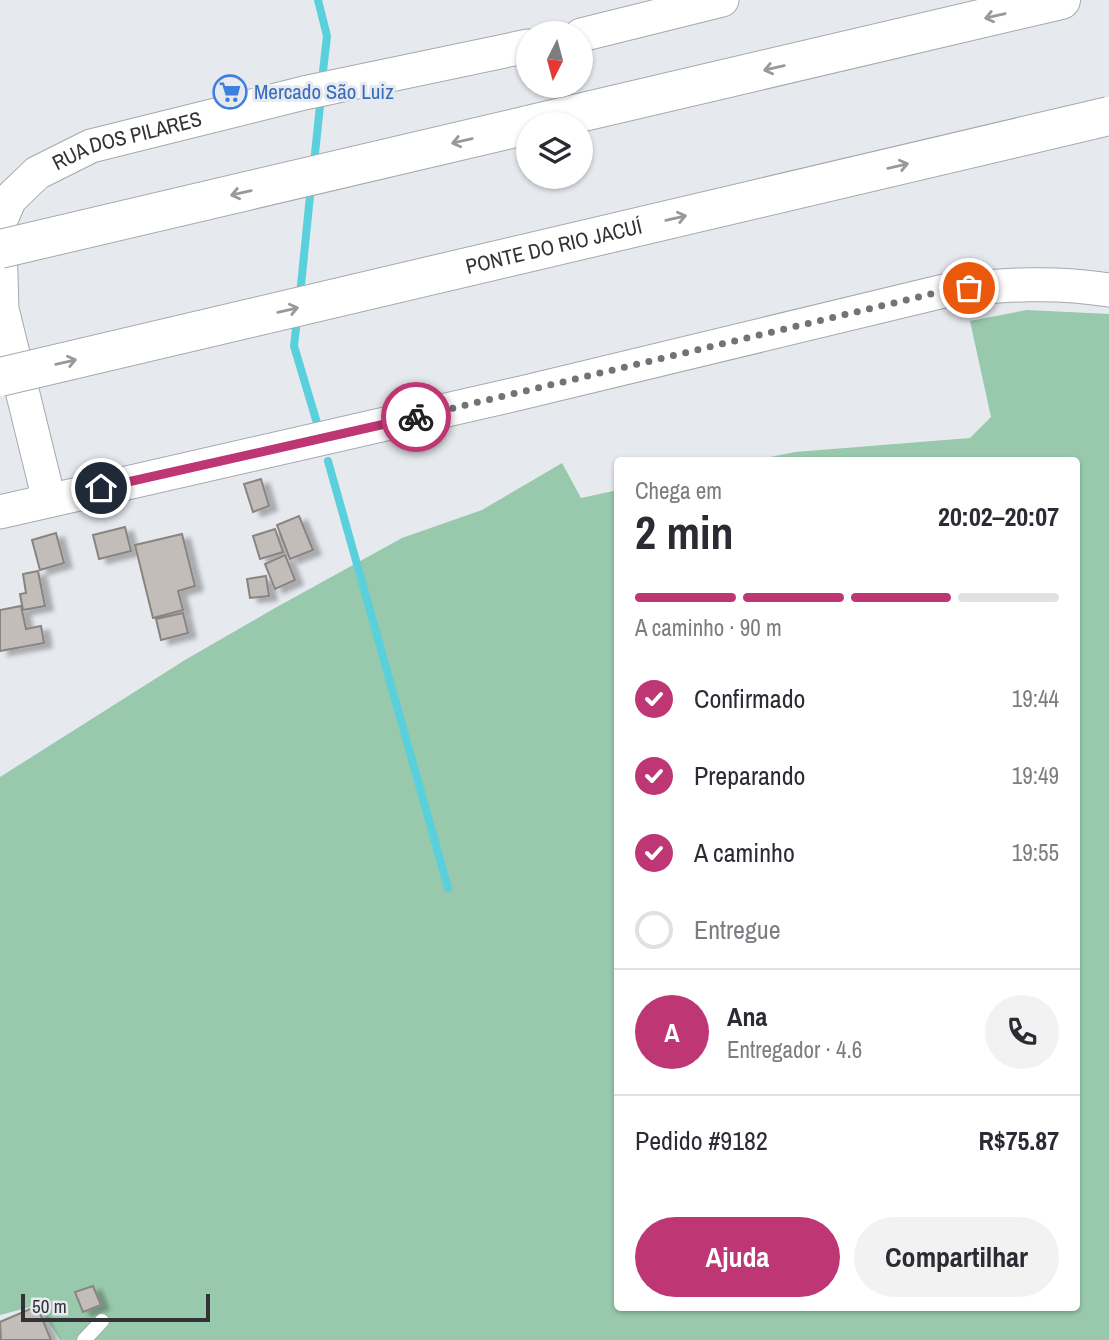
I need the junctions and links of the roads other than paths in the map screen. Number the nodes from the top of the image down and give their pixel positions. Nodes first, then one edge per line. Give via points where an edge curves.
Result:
1 (722, 0) edge
2 (1061, 0) edge
3 (593, 32) edge
4 (516, 48) edge
5 (585, 112) edge
6 (1109, 116) edge
7 (516, 128) edge
8 (0, 222) edge
9 (0, 241) edge
10 (0, 249) edge
11 (1109, 290) edge
12 (0, 377) edge
13 (49, 500) junction
14 (0, 512) edge
15 (102, 1321) dead end
16 (83, 1340) edge

1 - 3 street
2 -> 5 highway
4 - 8 street, RUA DOS PILARES via 304,93 91,146 37,173 10,199
12 -> 6 highway, PONTE DO RIO JACUÍ, bridge
7 -> 10 highway, bridge
9 - 13 street via 2,309
11 - 13 street via 1072,284 948,290
13 - 14 street
15 - 16 lane

